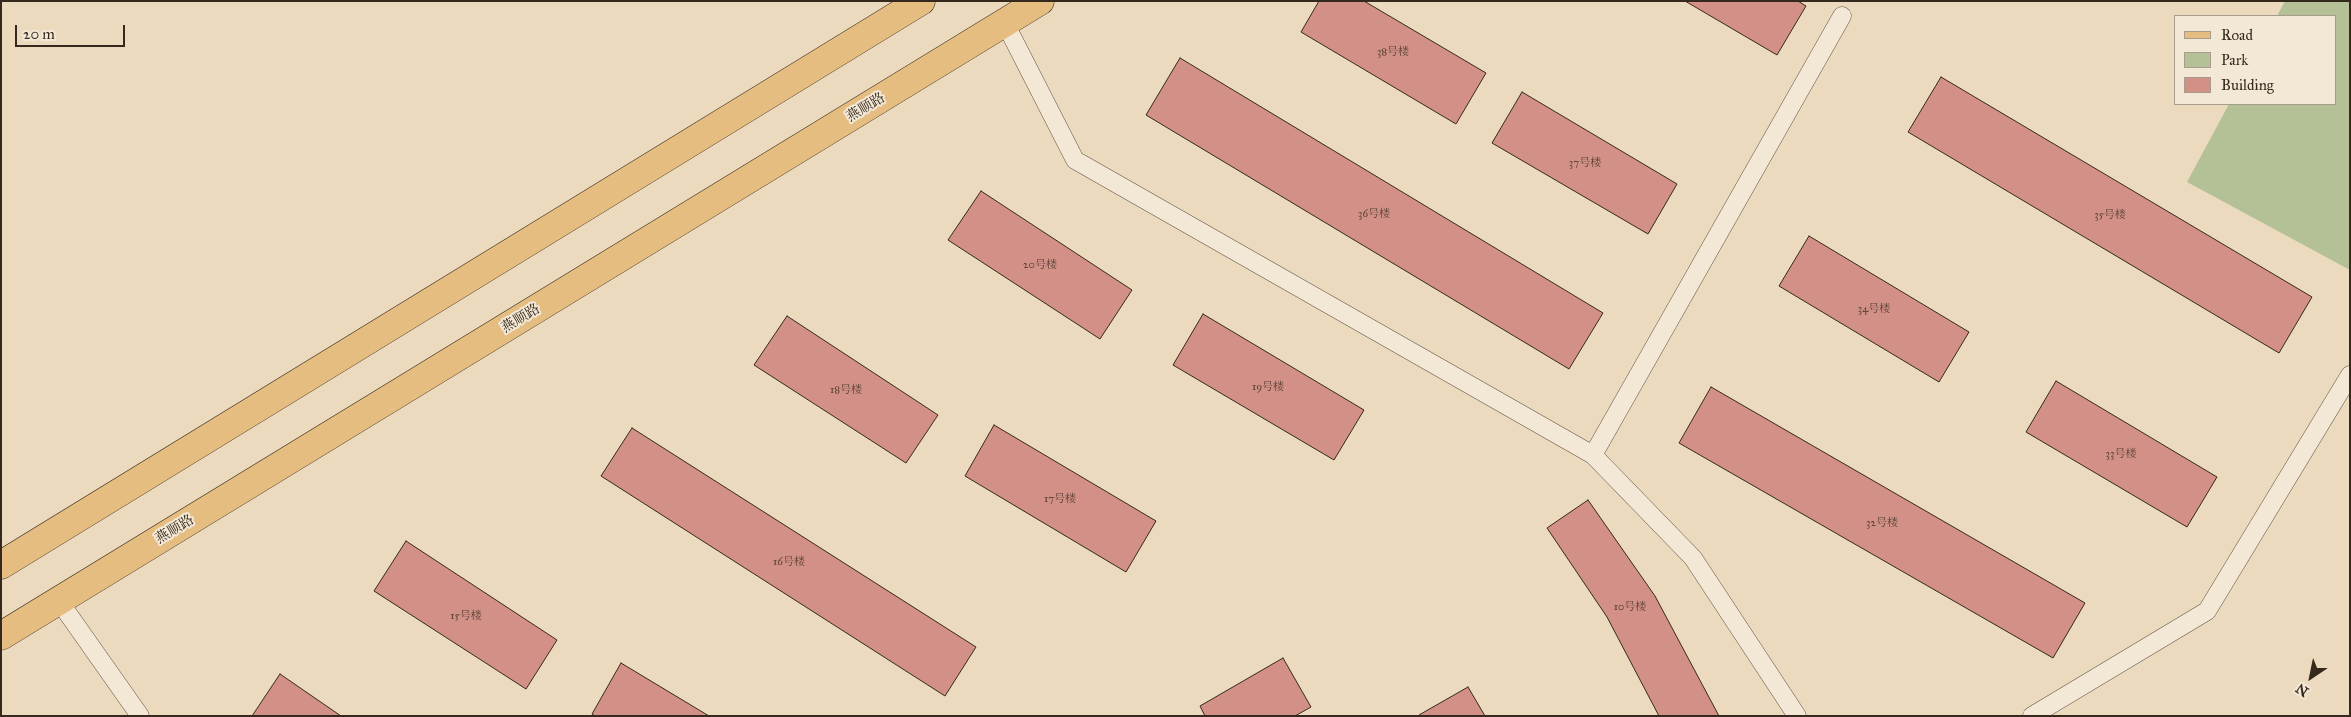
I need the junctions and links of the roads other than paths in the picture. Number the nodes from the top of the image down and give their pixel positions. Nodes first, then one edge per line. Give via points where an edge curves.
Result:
1 (921, 1) edge
2 (1040, 1) edge
3 (1842, 16) dead end
4 (1005, 23) junction
5 (2350, 375) edge
6 (1593, 454) junction
7 (1, 564) edge
8 (59, 601) junction
9 (1, 636) edge
10 (140, 716) edge
11 (1798, 716) edge
12 (2032, 716) edge

1 - 7 main road
2 - 4 main road, 燕顺路
3 - 6 lane
4 - 6 lane via 1075,160
4 - 8 main road, 燕顺路
5 - 12 lane via 2207,611
6 - 11 lane via 1693,558
8 - 9 main road, 燕顺路
8 - 10 lane

